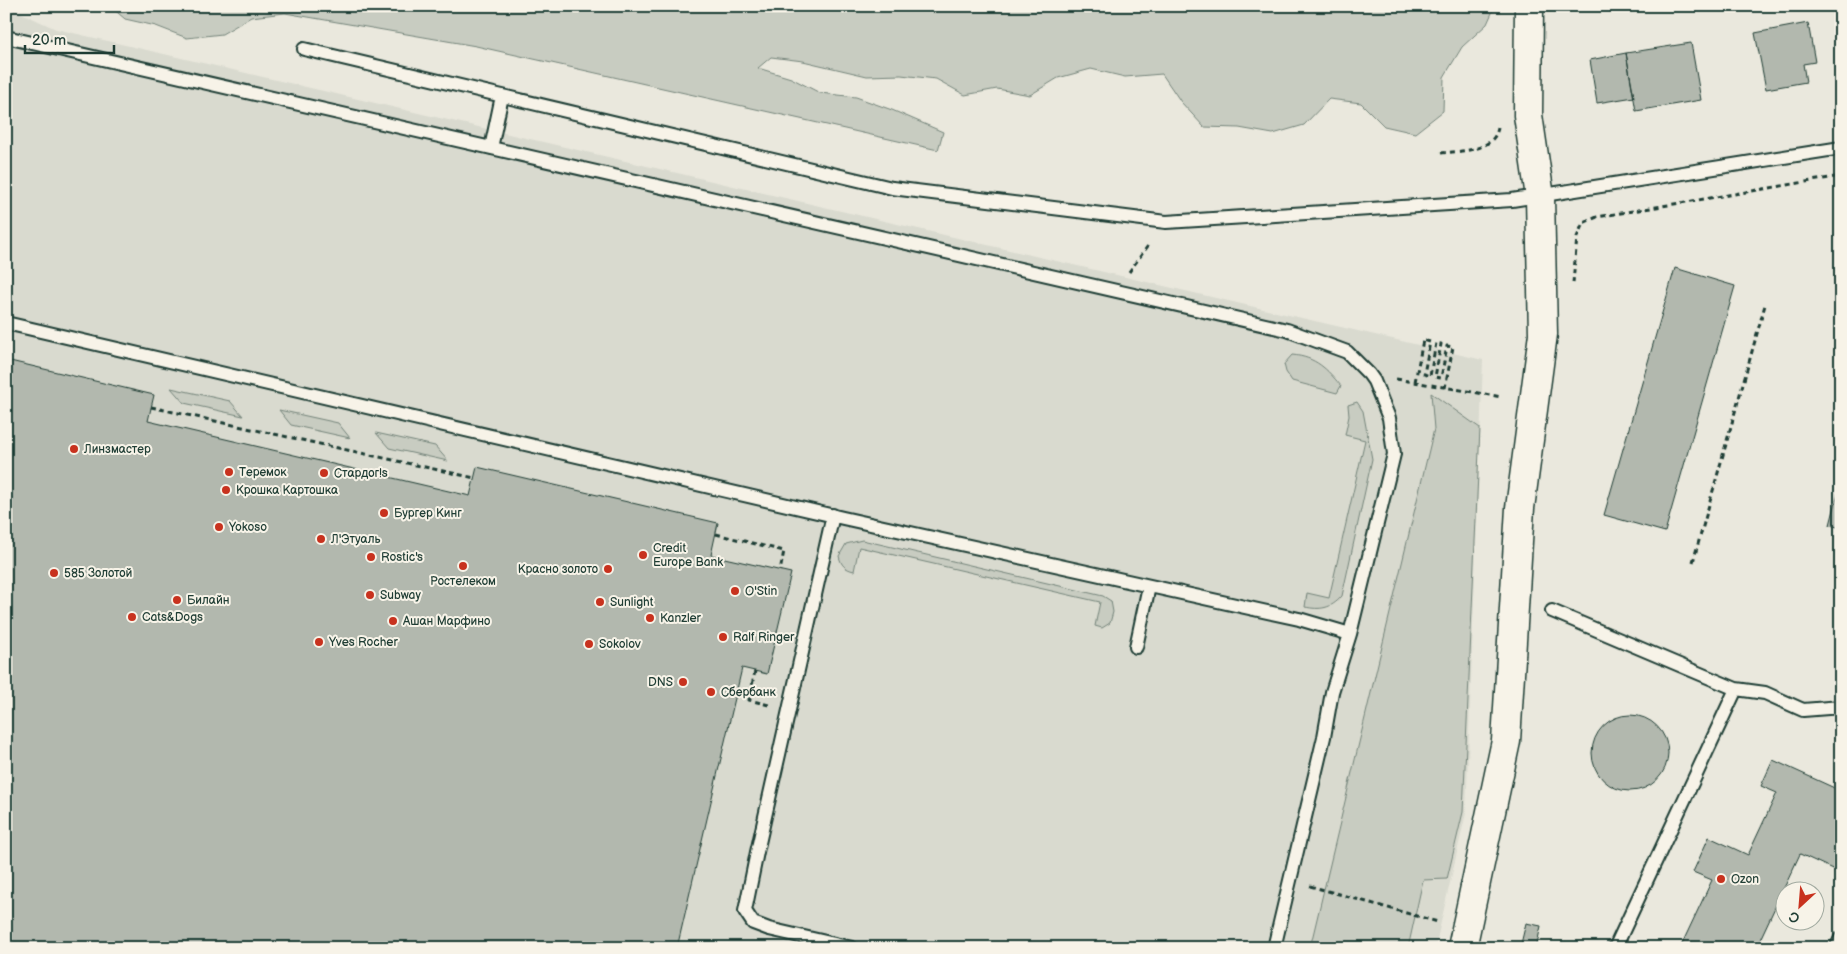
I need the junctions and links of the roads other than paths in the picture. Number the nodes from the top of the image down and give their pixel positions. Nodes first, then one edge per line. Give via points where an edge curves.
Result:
1 (1529, 6) edge
2 (6, 37) edge
3 (304, 49) dead end
4 (502, 96) junction
5 (491, 148) junction
6 (1841, 148) edge
7 (1540, 197) junction
8 (6, 324) edge
9 (833, 515) junction
10 (1149, 586) junction
11 (1552, 611) dead end
12 (1350, 634) junction
13 (1136, 647) dead end
14 (1736, 689) junction
15 (1841, 707) edge
16 (1841, 938) edge
17 (852, 948) edge
18 (1274, 948) edge
19 (1462, 948) edge
20 (1615, 948) edge
21 (1836, 948) edge

1 - 7 street via 1528,115
2 - 5 lane
3 - 4 lane
4 - 5 lane
4 - 7 lane via 892,188 1166,222
5 - 12 lane via 1287,330 1347,352 1374,381 1389,418 1394,454
6 - 7 lane
7 - 19 street via 1542,334 1520,508 1506,740
8 - 9 lane
9 - 10 lane
9 - 17 lane via 745,911 753,923 769,930
10 - 12 lane via 1298,619
10 - 13 lane
11 - 14 lane
12 - 18 lane via 1332,692
14 - 15 lane via 1765,693 1803,710
14 - 20 lane
16 - 21 lane

